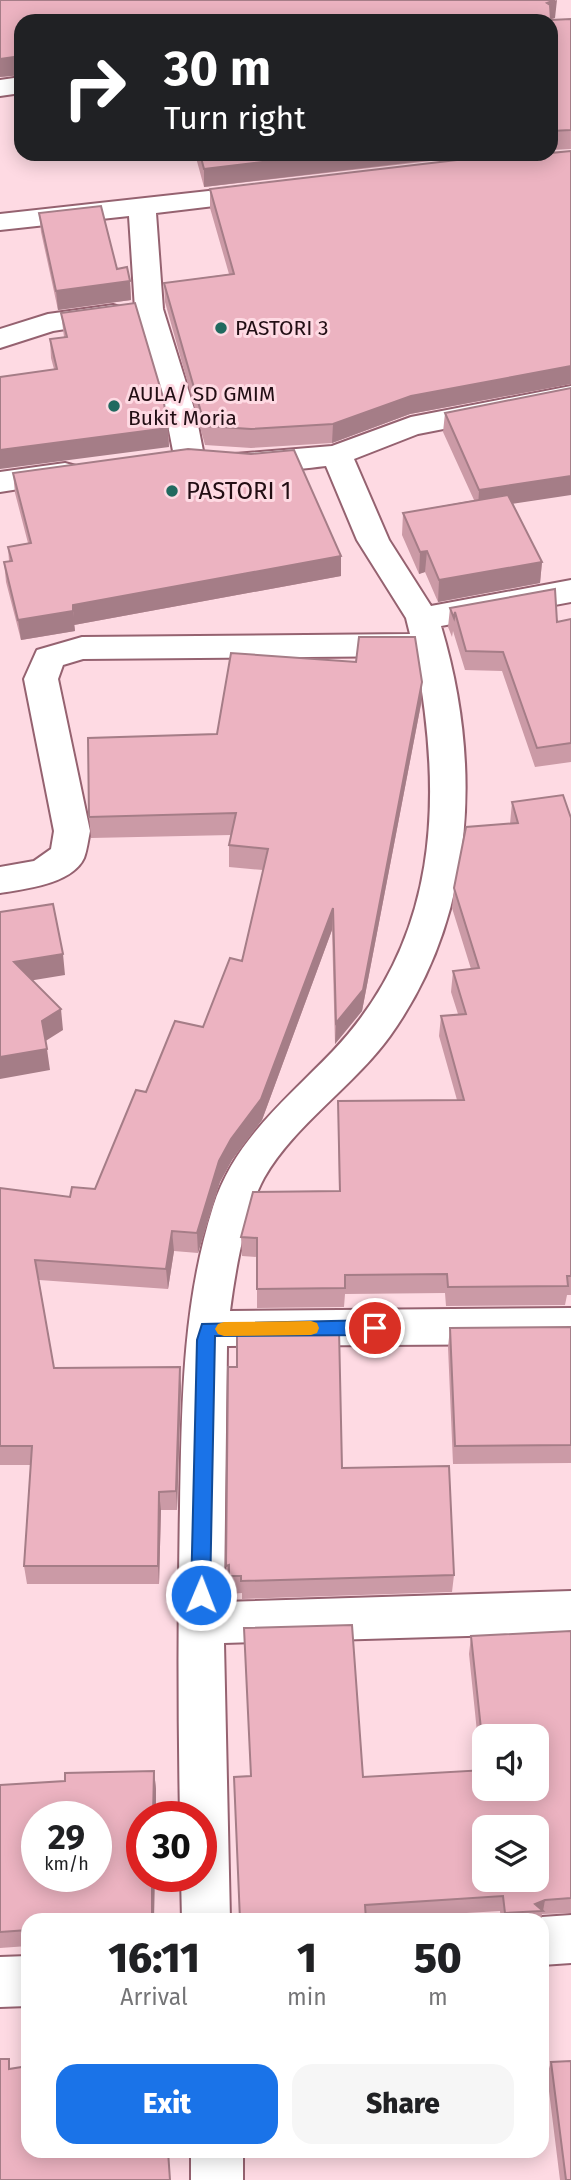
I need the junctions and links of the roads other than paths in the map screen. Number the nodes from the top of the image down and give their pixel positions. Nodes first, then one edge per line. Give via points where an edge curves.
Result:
1 (290, 189) edge
2 (142, 205) junction
3 (0, 222) edge
4 (149, 309) junction
5 (0, 339) edge
6 (571, 395) edge
7 (337, 455) junction
8 (189, 456) junction
9 (158, 460) edge
10 (89, 470) edge
11 (0, 482) edge
12 (571, 591) edge
13 (426, 631) junction
14 (0, 880) edge
15 (571, 1326) edge
16 (208, 1329) junction
17 (571, 1612) edge
18 (200, 1623) junction
19 (206, 1913) edge
20 (571, 1939) edge
21 (549, 1941) edge
22 (21, 1981) edge
23 (0, 1982) edge
24 (217, 2158) edge
25 (217, 2180) edge

1 - 2 street
2 - 3 street
2 - 4 street
4 - 5 street via 48,323
4 - 8 street
6 - 7 street via 411,426
7 - 8 street via 251,461
7 - 13 street via 373,540
8 - 9 street
10 - 11 street
12 - 13 street
13 - 14 street via 82,648 49,659 41,679 72,831 67,856 43,872
13 - 16 street via 448,759 448,836 435,902 415,964 389,1012 251,1164 222,1248
15 - 16 street
16 - 18 street
17 - 18 street
18 - 19 street
20 - 21 street
22 - 23 street
24 - 25 street

